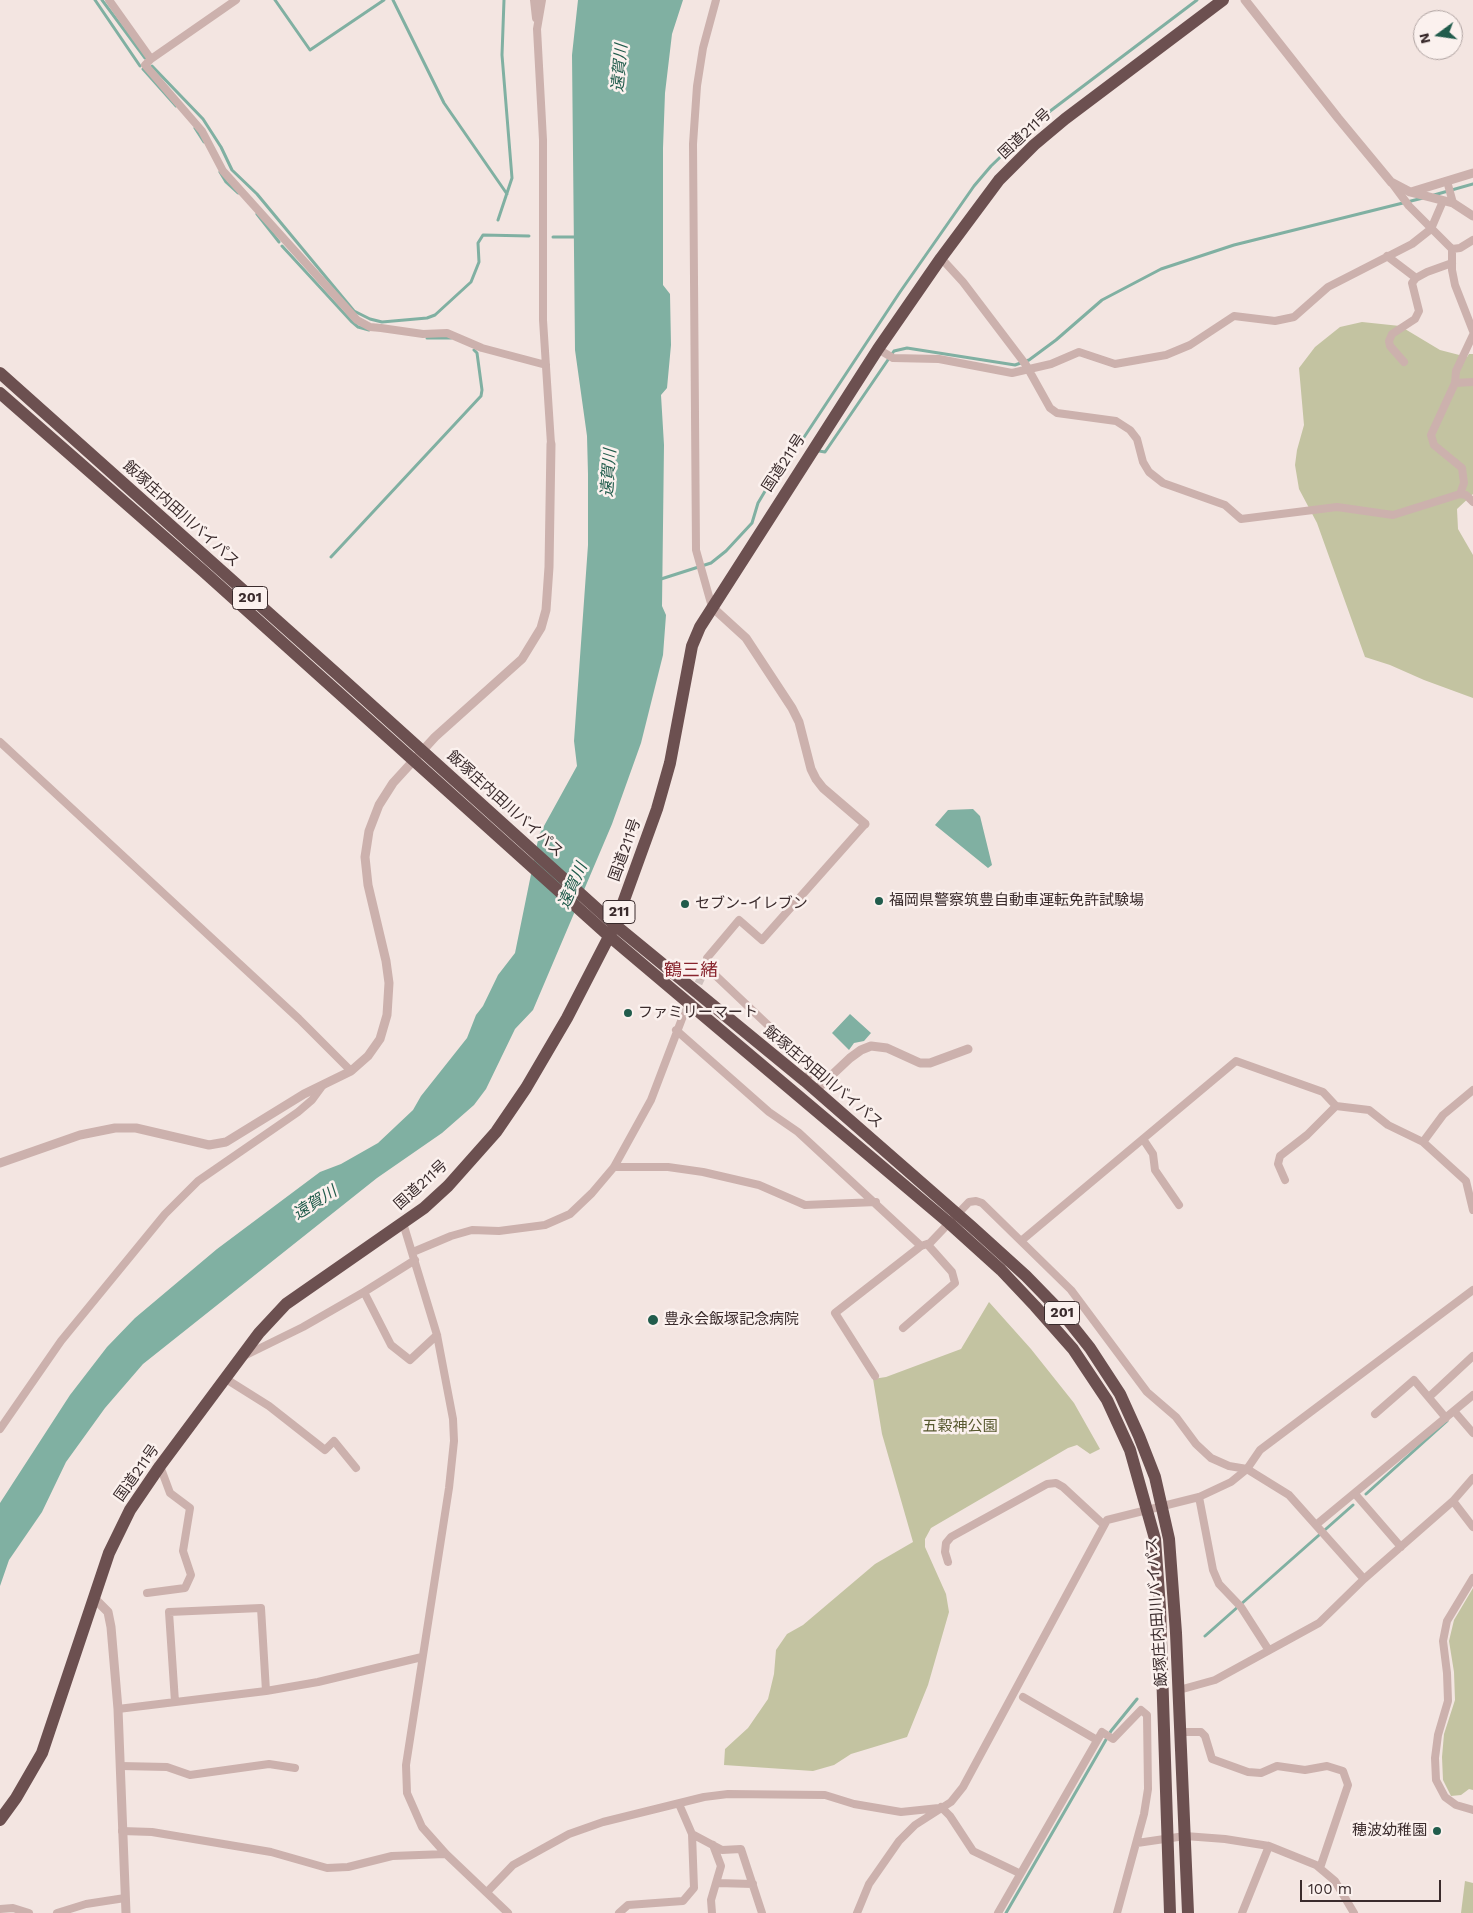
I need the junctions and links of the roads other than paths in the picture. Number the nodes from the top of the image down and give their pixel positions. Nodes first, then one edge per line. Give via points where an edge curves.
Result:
1 (109, 0) edge
2 (236, 0) edge
3 (534, 0) edge
4 (542, 0) edge
5 (716, 0) edge
6 (1223, 0) edge
7 (1245, 0) edge
8 (537, 29) junction
9 (151, 59) junction
10 (1473, 173) edge
11 (1446, 194) junction
12 (1411, 198) junction
13 (1473, 216) edge
14 (1431, 229) junction
15 (1473, 240) edge
16 (1452, 248) junction
17 (1387, 256) junction
18 (941, 258) junction
19 (1452, 263) junction
20 (1416, 278) junction
21 (1473, 333) edge
22 (886, 354) junction
23 (1404, 362) dead end
24 (546, 365) junction
25 (1026, 365) junction
26 (0, 374) edge
27 (1473, 382) edge
28 (1455, 383) junction
29 (0, 393) edge
30 (551, 444) joint
31 (1460, 494) junction
32 (1473, 502) edge
33 (712, 606) junction
34 (0, 742) edge
35 (422, 751) junction
36 (412, 761) junction
37 (865, 824) joint
38 (586, 905) junction
39 (612, 930) junction
40 (683, 1016) tunnel mouth
41 (676, 1030) junction
42 (968, 1049) dead end
43 (351, 1071) junction
44 (805, 1081) junction
45 (323, 1086) junction
46 (815, 1090) junction
47 (1473, 1090) edge
48 (1336, 1106) junction
49 (1143, 1139) junction
50 (1423, 1142) junction
51 (0, 1164) edge
52 (614, 1167) junction
53 (1285, 1180) dead end
54 (876, 1202) junction
55 (1179, 1206) dead end
56 (1473, 1210) edge
57 (953, 1219) junction
58 (403, 1223) junction
59 (1021, 1240) junction
60 (925, 1245) junction
61 (414, 1256) junction
62 (1473, 1290) edge
63 (364, 1292) junction
64 (903, 1328) dead end
65 (437, 1335) junction
66 (1473, 1356) edge
67 (239, 1359) junction
68 (875, 1376) dead end
69 (226, 1378) junction
70 (1473, 1395) edge
71 (1429, 1397) junction
72 (1456, 1413) junction
73 (1375, 1414) dead end
74 (1446, 1418) junction
75 (0, 1429) edge
76 (1473, 1433) edge
77 (160, 1466) junction
78 (356, 1468) dead end
79 (1247, 1469) junction
80 (1473, 1478) edge
81 (1356, 1495) junction
82 (1198, 1497) junction
83 (1453, 1501) junction
84 (1162, 1508) junction
85 (1148, 1510) junction
86 (1104, 1525) junction
87 (1473, 1527) edge
88 (1321, 1529) junction
89 (1401, 1547) junction
90 (948, 1562) dead end
91 (1473, 1578) edge
92 (1364, 1579) junction
93 (147, 1593) dead end
94 (94, 1598) junction
95 (1268, 1649) junction
96 (422, 1657) junction
97 (1179, 1690) junction
98 (266, 1692) junction
99 (1023, 1698) dead end
100 (175, 1702) junction
101 (118, 1709) junction
102 (1181, 1732) junction
103 (1097, 1740) junction
104 (121, 1766) junction
105 (296, 1768) dead end
106 (679, 1804) junction
107 (941, 1807) junction
108 (1473, 1810) edge
109 (0, 1820) edge
110 (122, 1831) junction
111 (692, 1834) junction
112 (1185, 1836) junction
113 (1168, 1837) junction
114 (1137, 1842) junction
115 (713, 1845) junction
116 (1269, 1846) junction
117 (446, 1854) junction
118 (1320, 1868) junction
119 (1019, 1874) junction
120 (717, 1883) junction
121 (753, 1884) junction
122 (487, 1892) junction
123 (126, 1898) junction
124 (0, 1909) edge
125 (29, 1913) edge
126 (56, 1913) edge
127 (126, 1913) edge
128 (508, 1913) edge
129 (619, 1913) edge
130 (712, 1913) edge
131 (762, 1913) edge
132 (857, 1913) edge
133 (998, 1913) edge
134 (1117, 1913) edge
135 (1170, 1913) edge
136 (1188, 1913) edge
137 (1242, 1913) edge
138 (1354, 1913) edge

1 - 9 street
2 - 9 street
3 - 8 street
4 - 8 street
5 - 33 street via 703,48 693,144 696,550
6 - 18 highway, 国道211号 / 211 via 1034,145 999,180
7 - 12 street via 1391,182
8 - 24 street via 543,140
9 - 24 street via 145,65 149,72 185,108 202,131 223,171 357,320 370,327 423,334 447,333 482,348
10 - 11 street
11 - 12 street
11 - 12 street
11 - 13 street
11 - 14 street
12 - 14 street
14 - 16 street
14 - 17 street via 1412,244
15 - 16 street via 1460,248
16 - 19 street
17 - 20 street
17 - 25 street via 1328,287 1294,317 1285,320 1234,316 1190,345 1166,355 1115,364 1079,352
18 - 22 highway, 国道211号 / 211
18 - 25 street
19 - 20 street
19 - 21 street via 1455,285
20 - 23 street via 1412,283 1418,311 1415,319 1392,334 1390,341 1390,346
21 - 28 street via 1456,371
22 - 25 street via 939,359 1012,373
22 - 33 highway, 国道211号 / 211
24 - 30 street
25 - 31 street via 1044,400 1057,413 1116,420 1137,439 1149,472 1163,483 1225,505 1241,519 1337,507 1393,515
26 - 35 highway, 飯塚庄内田川バイパス / 201
27 - 28 street
28 - 31 street via 1431,435 1434,445 1462,468 1464,483
29 - 36 highway, 飯塚庄内田川バイパス / 201
30 - 35 street via 549,566 546,610 541,628 522,659
31 - 32 street
33 - 37 street via 746,638 792,708 816,779
33 - 39 highway, 国道211号 / 211 via 692,646 670,763
34 - 43 street
35 - 36 street
35 - 38 highway, 飯塚庄内田川バイパス / 201 via 501,821
36 - 38 highway, 飯塚庄内田川バイパス / 201 via 491,831
36 - 43 street via 383,798 369,831 365,857 368,885 386,961 387,1015 380,1039 368,1056
37 - 44 street via 762,940 739,920 707,958 704,974 714,974 809,1064 812,1070
38 - 39 highway, 飯塚庄内田川バイパス / 201
39 - 44 highway, 飯塚庄内田川バイパス / 201
39 - 57 highway, 飯塚庄内田川バイパス / 201
39 - 58 highway, 国道211号 / 211 via 567,1018 496,1132 448,1186
40 - 41 street
41 - 52 street via 651,1100
41 - 54 street
42 - 46 street via 920,1063 887,1048 871,1046 850,1058
43 - 45 street
44 - 46 highway, 飯塚庄内田川バイパス / 201
45 - 51 street via 226,1142 209,1145 136,1128 115,1128 80,1135
45 - 75 street via 298,1112 198,1181 165,1214 61,1341
46 - 57 highway, 飯塚庄内田川バイパス / 201
47 - 50 street via 1443,1115
48 - 49 street via 1323,1092 1236,1061
48 - 50 street via 1369,1110 1388,1125
48 - 53 street via 1280,1156 1278,1164
49 - 55 street via 1153,1154 1155,1170
49 - 59 street
50 - 56 street via 1466,1181
52 - 54 street via 668,1167 703,1172 759,1185 806,1205
52 - 61 street via 570,1214 558,1220 545,1225 499,1231 472,1230
54 - 60 street
57 - 59 street via 969,1202 976,1200
57 - 60 street
57 - 84 highway, 飯塚庄内田川バイパス / 201 via 1026,1276 1090,1348 1120,1394 1140,1436
57 - 85 highway, 飯塚庄内田川バイパス / 201 via 1072,1349 1107,1400 1130,1450
58 - 61 street
58 - 67 highway, 国道211号 / 211 via 286,1304
59 - 79 street via 1071,1290 1146,1392 1176,1417 1196,1444 1211,1458
60 - 64 street via 952,1272 955,1283
60 - 68 street via 835,1313
61 - 63 street
61 - 65 street
62 - 79 street via 1260,1450
63 - 65 street via 391,1345 410,1360
63 - 67 street
65 - 96 street via 454,1441
66 - 71 street
67 - 69 highway, 国道211号 / 211
69 - 77 highway, 国道211号 / 211
69 - 78 street via 324,1450 334,1441
70 - 72 street
71 - 73 street via 1414,1380
71 - 74 street
72 - 74 street
72 - 76 street
74 - 81 street
77 - 93 street via 170,1493 190,1508 183,1551 191,1575 185,1588
77 - 94 highway, 国道211号 / 211 via 119,1531
79 - 82 street via 1231,1482
79 - 88 street via 1288,1495
80 - 83 street
81 - 88 street
81 - 89 street
82 - 84 street
82 - 95 street via 1213,1570 1219,1584 1239,1605
83 - 87 street
83 - 89 street
84 - 85 street
84 - 97 highway, 飯塚庄内田川バイパス / 201 via 1173,1580
85 - 86 street via 1107,1520
85 - 113 highway, 飯塚庄内田川バイパス / 201 via 1160,1608
86 - 90 street via 1063,1487 1056,1483 1047,1484 951,1537 946,1543
86 - 107 street via 964,1786 951,1802
88 - 92 street
89 - 92 street
91 - 108 street via 1447,1621 1443,1656 1448,1701 1435,1758 1436,1780 1445,1797 1456,1805
92 - 95 street via 1319,1623
94 - 101 street via 108,1612
94 - 109 highway, 国道211号 / 211 via 42,1753
95 - 97 street via 1210,1682
96 - 98 street
96 - 117 street via 406,1765 407,1793 422,1827
97 - 102 highway, 飯塚庄内田川バイパス / 201
98 - 100 street
98 - 100 street via 260,1608 169,1612
99 - 103 street
100 - 101 street
101 - 104 street
102 - 112 highway, 飯塚庄内田川バイパス / 201
102 - 118 street via 1201,1732 1212,1759 1254,1774 1277,1766 1305,1770 1326,1766 1343,1771 1348,1785
103 - 114 street via 1102,1732 1114,1739 1138,1712 1145,1711 1148,1789
103 - 119 street
104 - 105 street via 167,1766 190,1775 269,1764
104 - 110 street
106 - 107 street via 728,1794 825,1795 901,1812
106 - 111 street
106 - 122 street via 603,1822 569,1834 514,1865
107 - 119 street via 973,1851
107 - 132 street via 899,1841 869,1884
110 - 117 street via 152,1832 271,1852 327,1868 348,1868 392,1856
110 - 123 street
111 - 115 street
111 - 129 street via 694,1888 690,1895 683,1901 628,1905
112 - 113 street
112 - 116 street via 1241,1840
112 - 136 highway, 飯塚庄内田川バイパス / 201
113 - 114 street
113 - 135 highway, 飯塚庄内田川バイパス / 201
114 - 134 street
115 - 120 street via 721,1866
115 - 121 street via 722,1850 741,1849
116 - 118 street
116 - 137 street
117 - 122 street
118 - 138 street via 1335,1881
119 - 133 street
120 - 121 street
120 - 130 street via 710,1900
121 - 131 street
122 - 128 street
123 - 126 street via 86,1904
123 - 127 street
124 - 125 street via 13,1908

